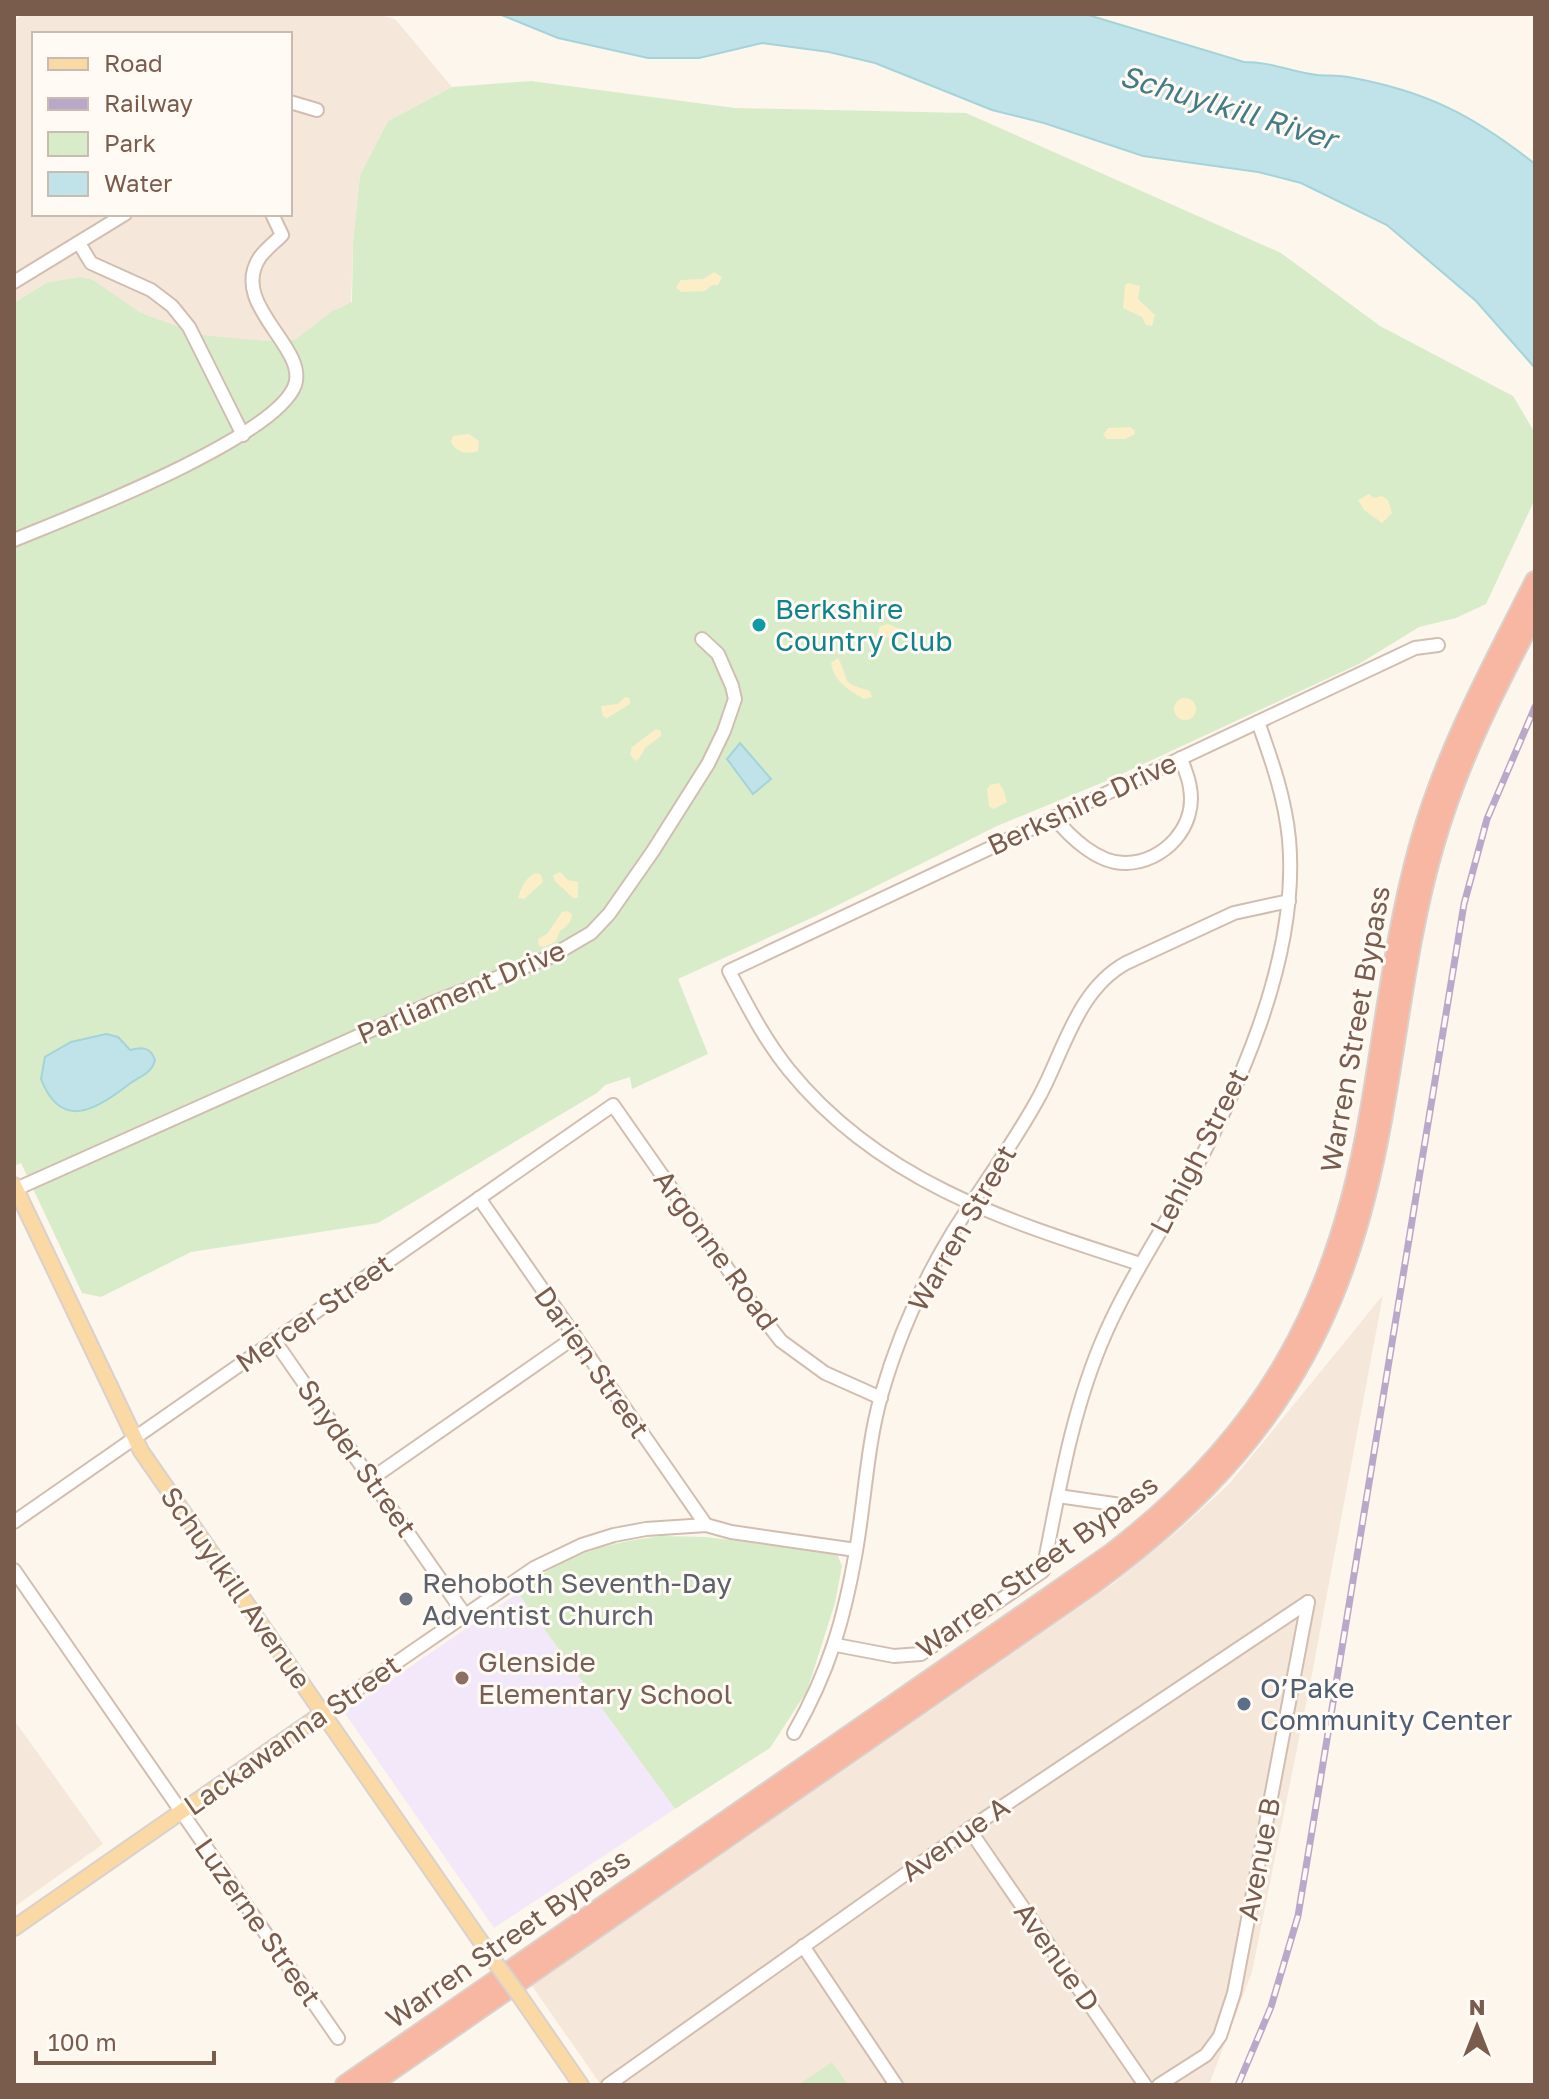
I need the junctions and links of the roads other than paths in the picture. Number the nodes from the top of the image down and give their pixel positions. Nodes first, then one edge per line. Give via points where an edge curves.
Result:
1 (292, 103) edge
2 (317, 110) dead end
3 (122, 216) edge
4 (273, 216) edge
5 (79, 243) junction
6 (14, 282) edge
7 (243, 435) junction
8 (14, 540) edge
9 (1535, 581) edge
10 (1535, 613) edge
11 (702, 639) dead end
12 (1438, 645) dead end
13 (1258, 722) junction
14 (1181, 758) junction
15 (1054, 817) junction
16 (1289, 901) junction
17 (613, 1105) joint
18 (15, 1189) edge
19 (479, 1198) junction
20 (971, 1205) junction
21 (1140, 1264) junction
22 (575, 1337) junction
23 (274, 1340) junction
24 (881, 1398) junction
25 (135, 1438) junction
26 (371, 1479) junction
27 (1058, 1496) junction
28 (1121, 1505) dead end
29 (14, 1522) edge
30 (706, 1525) junction
31 (856, 1550) junction
32 (14, 1570) edge
33 (1308, 1602) joint
34 (465, 1615) junction
35 (836, 1645) junction
36 (323, 1713) junction
37 (794, 1733) dead end
38 (182, 1812) junction
39 (969, 1829) junction
40 (14, 1928) edge
41 (803, 1946) junction
42 (338, 2038) dead end
43 (345, 2085) edge
44 (370, 2085) edge
45 (581, 2085) edge
46 (608, 2085) edge
47 (896, 2085) edge
48 (1145, 2085) edge
49 (1159, 2085) edge

1 - 2 street
3 - 5 street
4 - 7 street via 282,235 260,258 253,275 259,307 289,352 297,379 285,402
5 - 6 street
5 - 7 street via 91,263 151,290 172,306 189,327
7 - 8 street
9 - 43 highway, Warren Street Bypass via 1453,749 1420,843 1360,1160 1339,1242 1293,1350 1241,1429 1183,1492 1112,1553
10 - 44 highway, Warren Street Bypass via 1472,740 1433,847 1374,1163 1352,1246 1310,1347 1252,1438 1193,1502 1120,1564
11 - 18 street, Parliament Drive via 718,654 732,686 735,699 724,731 653,851 591,933 550,957 432,1003
12 - 13 street, Berkshire Drive via 1415,648
13 - 14 street, Berkshire Drive
13 - 16 street, Lehigh Street via 1286,818
14 - 15 street, Berkshire Drive
14 - 15 street via 1191,790 1189,813 1180,835 1161,854 1125,863 1105,858 1068,835
15 - 20 street, Berkshire Drive via 729,971 771,1045 811,1096 889,1161
16 - 20 street, Warren Street via 1234,913 1115,970 1085,1000 1039,1097
16 - 21 street, Lehigh Street via 1277,970 1241,1070 1203,1153
17 - 19 street, Mercer Street
17 - 24 street, Argonne Road via 781,1341 825,1373
18 - 25 main road, Schuylkill Avenue
19 - 22 street, Darien Street
19 - 23 street, Mercer Street
20 - 21 street
20 - 24 street, Warren Street via 929,1275
21 - 27 street, Lehigh Street via 1085,1385
22 - 26 street
22 - 30 street, Darien Street
23 - 25 street, Mercer Street
23 - 26 street, Snyder Street
24 - 31 street, Warren Street
25 - 29 street, Mercer Street
25 - 36 main road, Schuylkill Avenue
26 - 34 street, Snyder Street
27 - 28 street
27 - 35 street, Lehigh Street via 1043,1571 921,1654 894,1656
30 - 31 street, Lackawanna Street
30 - 34 street, Lackawanna Street via 646,1529 582,1545 534,1568
31 - 35 street, Warren Street
32 - 38 street, Luzerne Street
33 - 39 street, Avenue A
33 - 49 street, Avenue B via 1234,1993 1220,2036 1206,2055
34 - 36 street, Lackawanna Street
35 - 37 street, Warren Street
36 - 38 main road, Lackawanna Street
36 - 45 main road, Schuylkill Avenue, bridge
38 - 40 main road, Lackawanna Street
38 - 42 street, Luzerne Street
39 - 41 street, Avenue A
39 - 48 street, Avenue D
41 - 46 street, Avenue A
41 - 47 street

